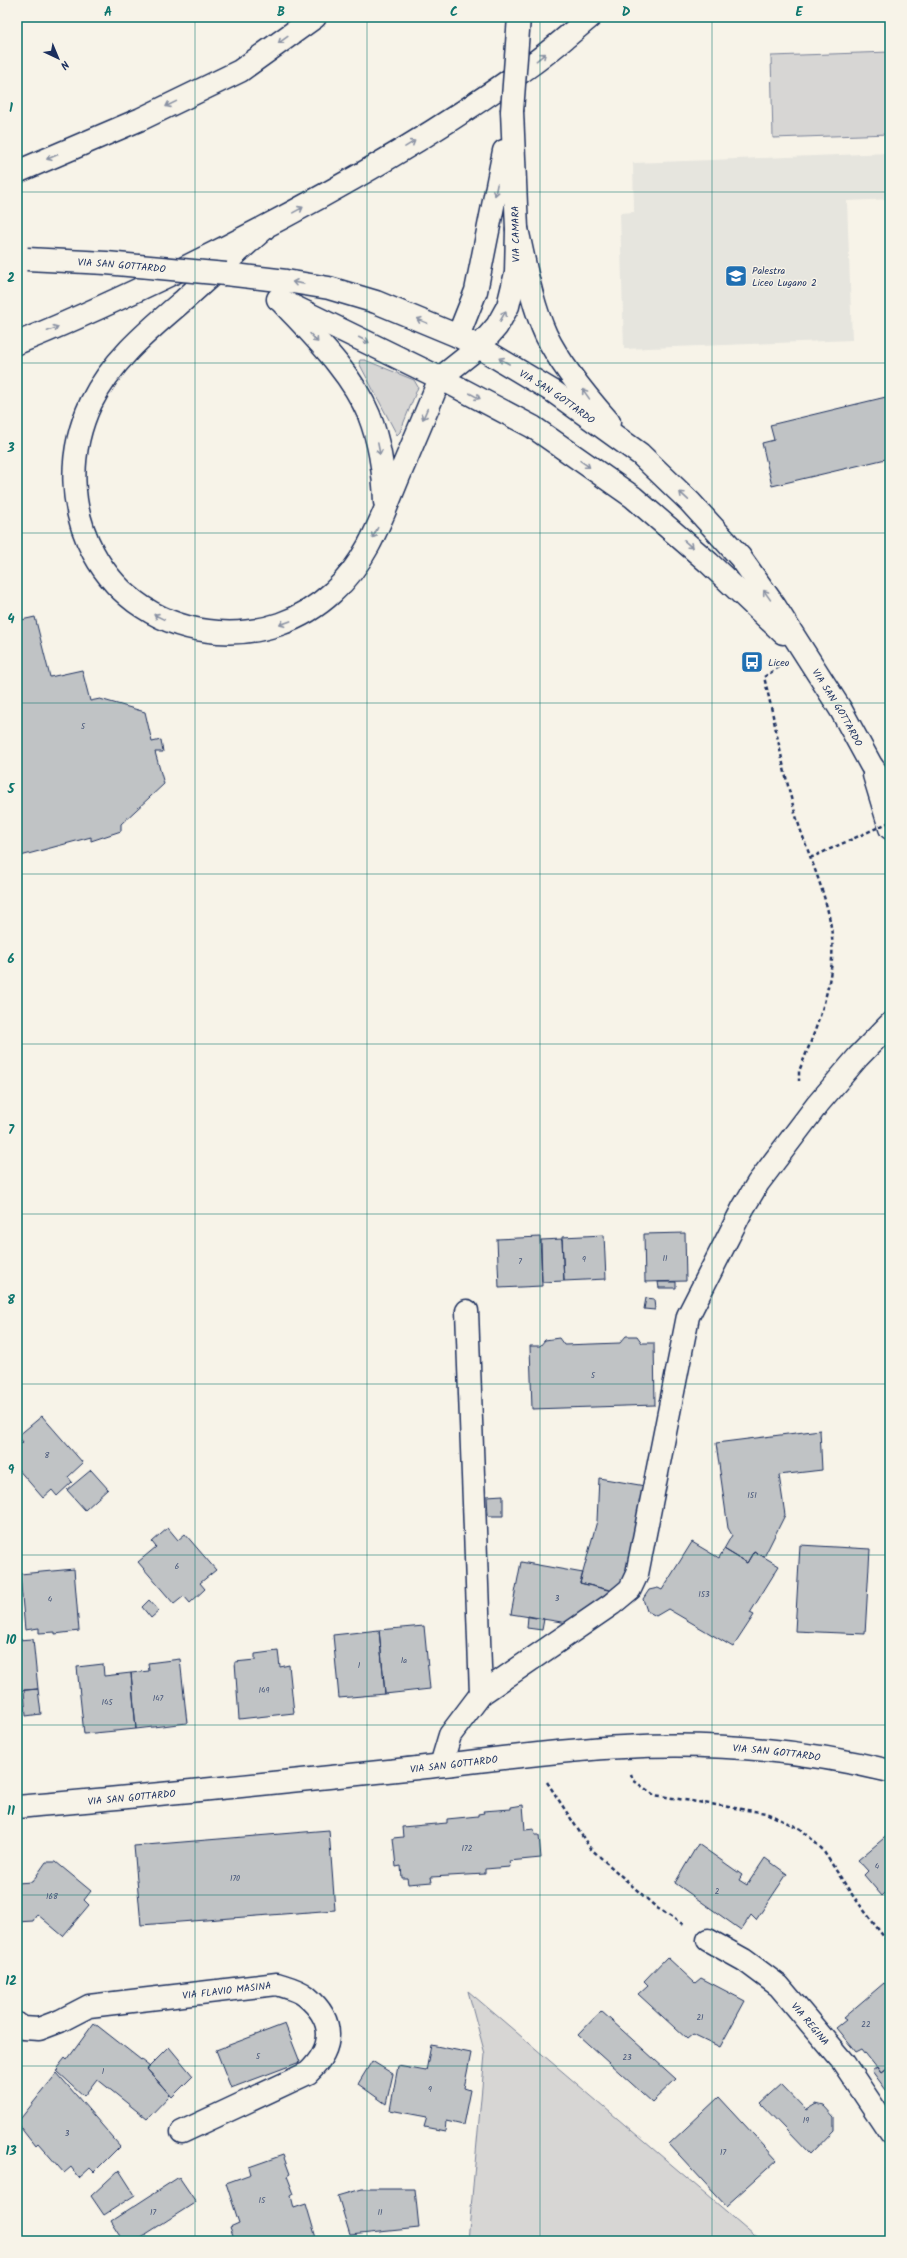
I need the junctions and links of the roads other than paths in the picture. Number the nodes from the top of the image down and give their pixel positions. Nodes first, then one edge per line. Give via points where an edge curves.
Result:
1 (315, 17) edge
2 (519, 17) edge
3 (590, 17) edge
4 (512, 111) junction
5 (17, 172) edge
6 (264, 229) junction
7 (517, 229) junction
8 (22, 259) edge
9 (226, 274) junction
10 (279, 299) junction
11 (458, 336) junction
12 (17, 343) edge
13 (479, 347) junction
14 (440, 378) junction
15 (640, 454) junction
16 (386, 509) junction
17 (803, 652) junction
18 (871, 765) junction
19 (890, 791) edge
20 (890, 828) edge
21 (890, 1024) edge
22 (467, 1311) dead end
23 (481, 1694) junction
24 (441, 1765) junction
25 (890, 1771) edge
26 (17, 1807) edge
27 (708, 1940) road end
28 (17, 2024) edge
29 (182, 2132) dead end
30 (890, 2132) edge

1 -> 5 main road via 240,71
2 - 4 main road, VIA CAMARA, bridge
6 -> 3 main road via 346,184 485,96 532,64
4 - 7 main road, VIA CAMARA
4 -> 11 main road, VIA CAMARA via 476,291
12 -> 6 main road via 73,321
16 -> 6 main road, VIA CAMARA via 363,555 334,591 315,608 294,619 250,632 230,633 192,629 147,611 111,578 85,538 78,517 74,472 76,451 91,403 123,356
13 -> 7 main road, VIA CAMARA via 497,326 508,306 516,273
15 -> 7 main road via 592,404 546,335 534,301
8 - 9 main road, VIA SAN GOTTARDO, bridge via 106,263
9 - 10 main road, VIA SAN GOTTARDO
11 -> 9 main road, VIA SAN GOTTARDO via 376,302 329,288
10 -> 14 main road, VIA SAN GOTTARDO
10 -> 16 main road via 346,376 369,415 384,474
11 - 13 main road, VIA SAN GOTTARDO
11 - 14 main road, VIA CAMARA
13 - 14 main road, VIA CAMARA
15 -> 13 main road, VIA SAN GOTTARDO via 554,392
14 -> 16 main road, VIA CAMARA
14 -> 17 main road, VIA SAN GOTTARDO via 533,427 633,497 709,563
17 -> 15 main road, VIA SAN GOTTARDO via 740,557 690,502
17 - 18 main road, VIA SAN GOTTARDO
18 - 19 main road, VIA SAN GOTTARDO
18 - 20 main road, VIA SAN GOTTARDO
21 - 23 main road via 858,1057 779,1153 742,1208 688,1316 637,1574 630,1589
22 - 23 main road
23 - 24 main road via 450,1734
24 - 25 main road, VIA SAN GOTTARDO via 622,1747 712,1746 785,1751
24 - 26 main road, VIA SAN GOTTARDO via 159,1795
27 - 30 main road, VIA REGINA via 744,1960 778,1986 843,2062
28 - 29 main road, VIA FLAVIO MASINA via 23,2028 38,2029 89,2006 277,1984 305,1995 315,2005 328,2029 328,2045 320,2062 308,2073

